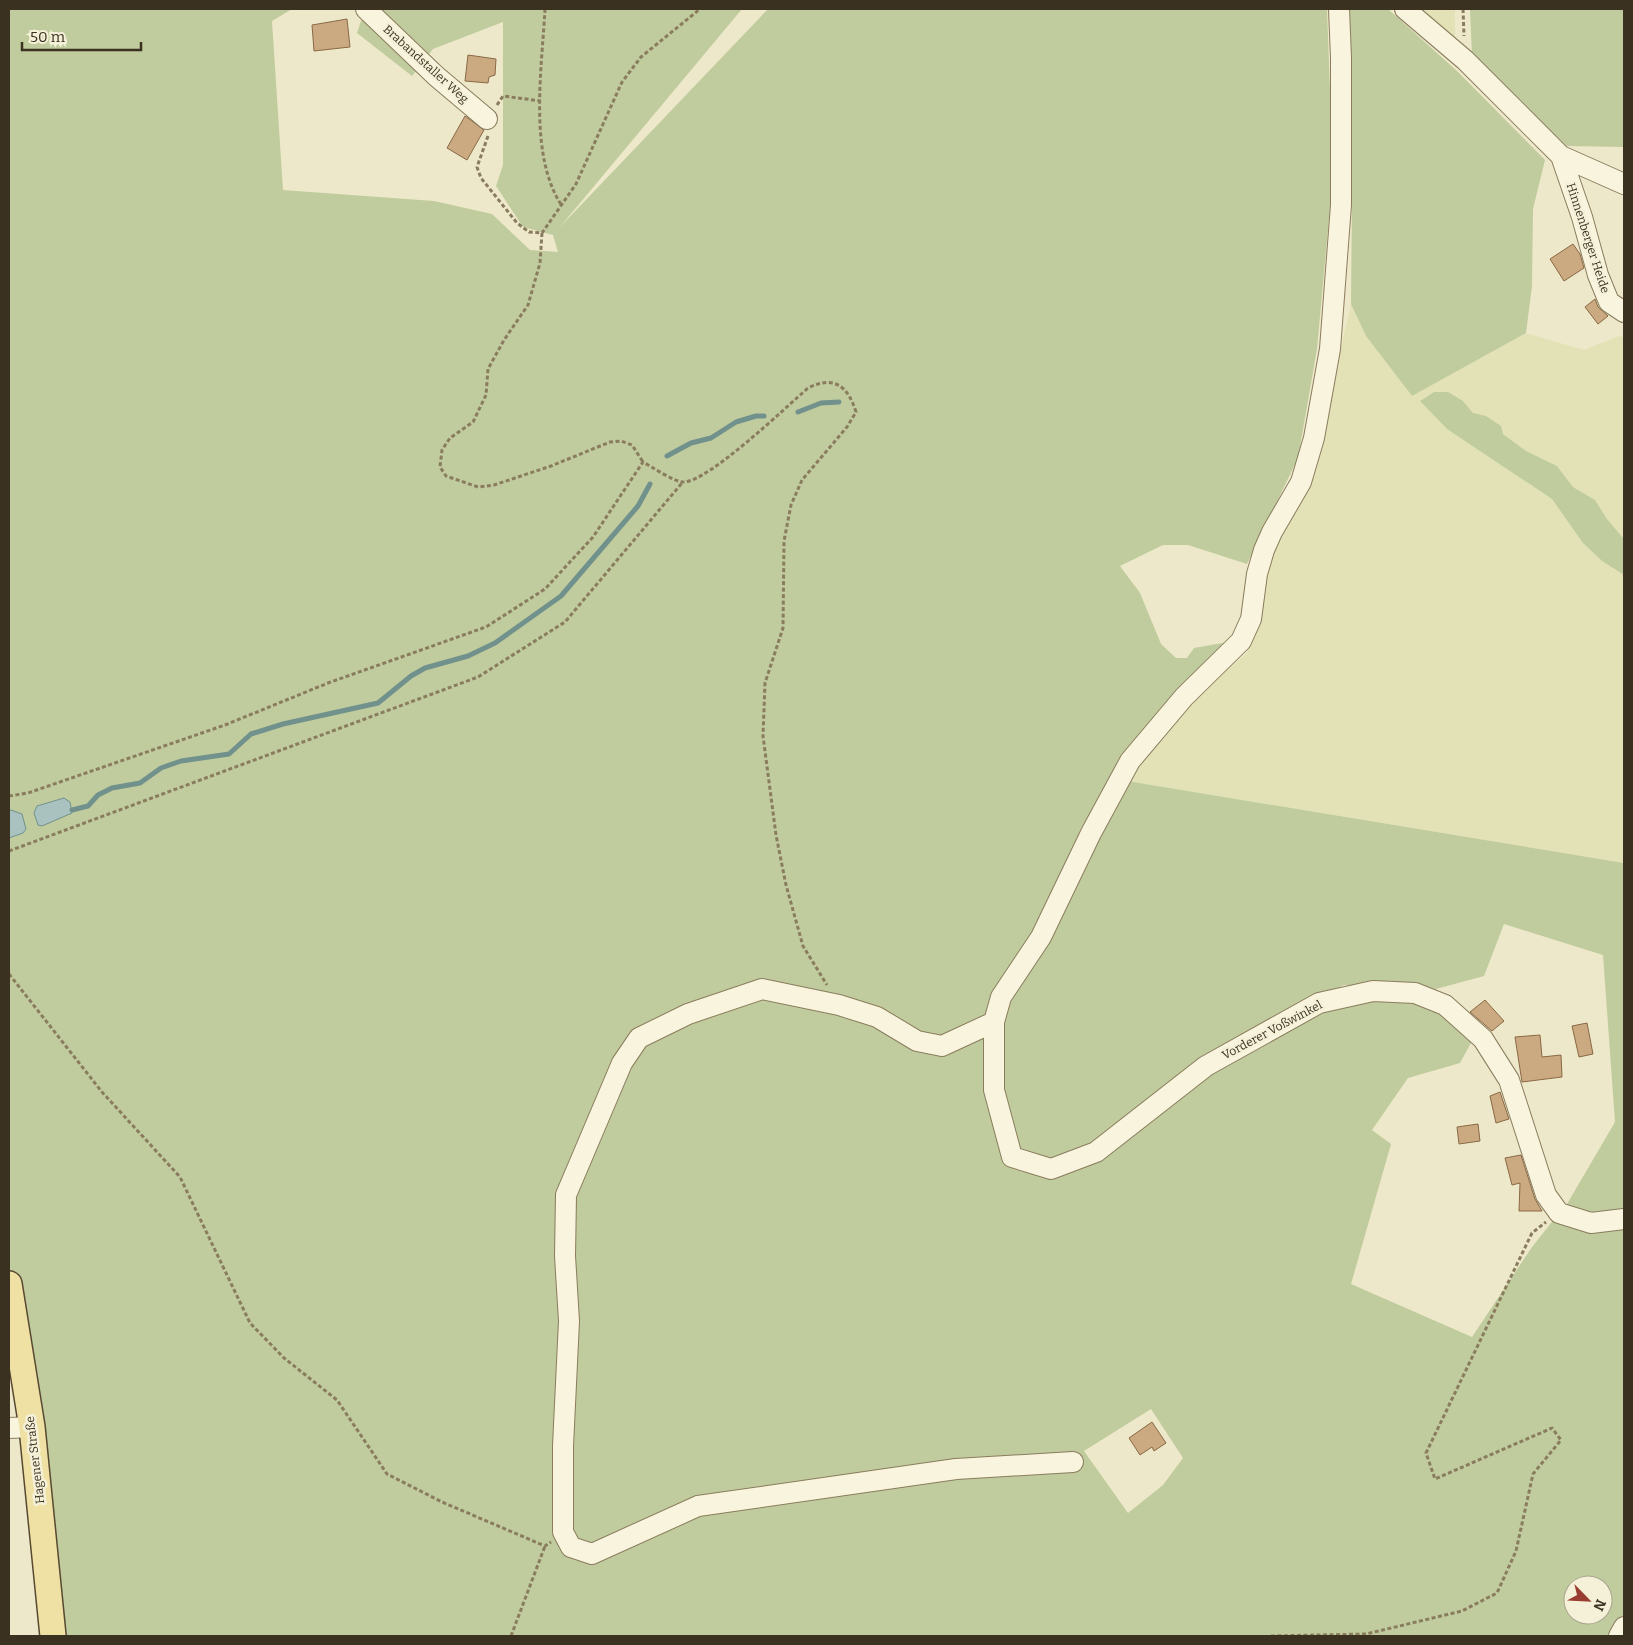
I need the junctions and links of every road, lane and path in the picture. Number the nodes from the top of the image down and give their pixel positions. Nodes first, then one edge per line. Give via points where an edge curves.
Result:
1 (366, 9) edge
2 (544, 9) edge
3 (700, 9) edge
4 (1339, 9) edge
5 (1405, 9) edge
6 (541, 101) junction
7 (487, 119) junction
8 (1561, 156) junction
9 (1624, 184) edge
10 (562, 206) junction
11 (542, 233) junction
12 (1624, 312) edge
13 (643, 462) junction
14 (682, 483) junction
15 (9, 796) edge
16 (9, 851) edge
17 (9, 974) edge
18 (839, 1005) junction
19 (994, 1022) junction
20 (1559, 1213) junction
21 (1624, 1219) edge
22 (9, 1284) edge
23 (21, 1428) edge
24 (1073, 1462) dead end
25 (563, 1532) junction
26 (545, 1546) junction
27 (1624, 1627) edge
28 (54, 1636) edge
29 (511, 1636) edge
30 (1271, 1636) edge
31 (1619, 1636) edge

1 - 7 street, Brabandstaller Weg via 422,64
2 - 6 path
3 - 10 path via 642,57 622,82 593,150
4 - 19 street via 1343,158 1338,262 1330,350 1314,438 1301,482 1264,550 1251,619 1241,641 1184,698 1130,761 1040,937 1001,997
5 - 8 street, Hinnenberger Heide via 1465,60
6 - 7 path via 503,96
6 - 10 path via 545,172
7 - 11 path via 489,131 477,167 481,178 517,223 529,232
8 - 9 street, Hinnenberger Heide
8 - 12 street, Hinnenberger Heide via 1598,275 1609,302
10 - 11 path
11 - 13 path via 540,263 528,305 488,369 486,395 473,422 450,438 442,450 440,467 446,476 478,487 494,485 610,442 621,441 632,445
13 - 14 path
13 - 15 path via 593,537 545,589 486,627 328,683 225,725 28,793
14 - 16 path via 565,622 478,676
14 - 18 path via 696,480 821,381 838,384 850,395 856,412 802,480 791,505 784,541 783,628 765,683 763,736 776,836 802,946
17 - 26 path via 102,1092 180,1177 250,1322 284,1358 337,1400 386,1474
18 - 19 street via 877,1017 917,1041 942,1046
18 - 25 street via 762,989 688,1014 640,1038 622,1063 566,1195 569,1321
19 - 20 street, Vorderer Voßwinkel via 994,1090 1012,1157 1051,1169 1096,1152 1206,1066 1319,1003 1374,991 1415,993 1445,1005 1482,1039 1508,1080 1546,1195
20 - 21 street via 1590,1223
20 - 30 path via 1532,1233 1426,1453 1435,1480 1552,1428 1561,1440 1532,1474 1516,1551 1497,1593 1462,1611 1366,1634
22 - 23 main road, Hagener Straße
23 - 28 main road, Hagener Straße
24 - 25 street via 956,1469 698,1506 592,1554 570,1547
25 - 26 path
26 - 29 path
27 - 31 street

